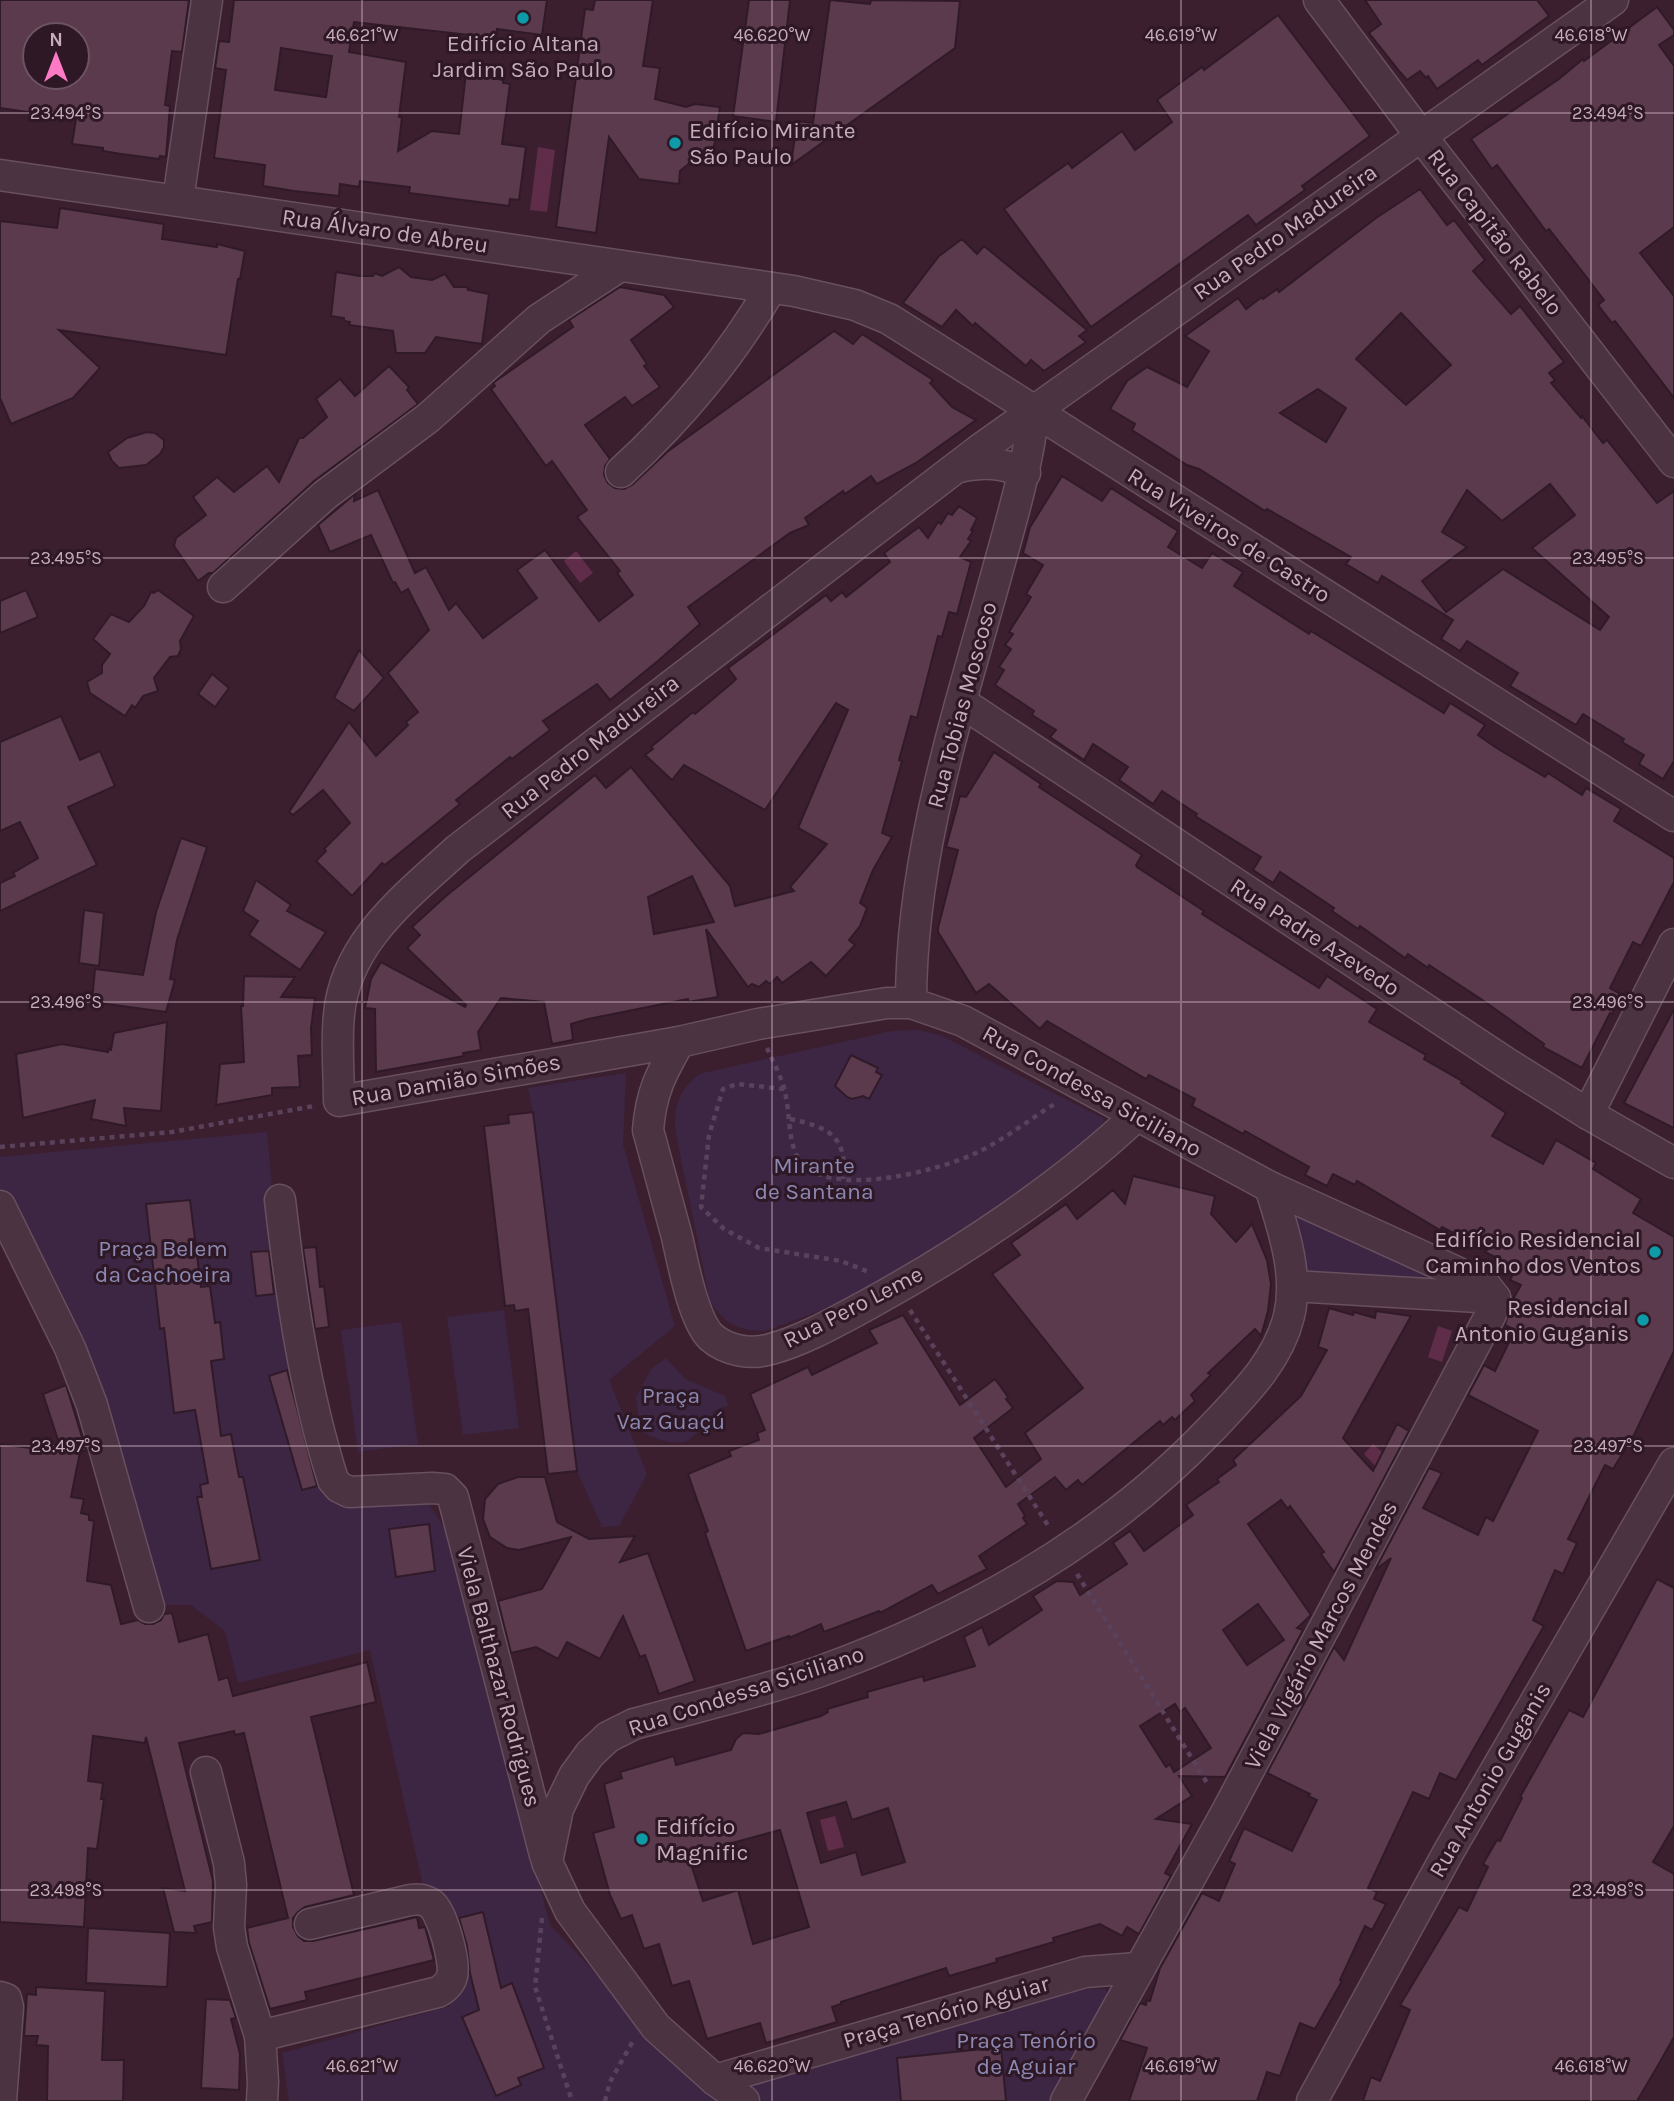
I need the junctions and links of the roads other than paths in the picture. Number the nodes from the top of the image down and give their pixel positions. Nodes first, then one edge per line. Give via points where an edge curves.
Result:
1 (207, 0) edge
2 (1319, 0) edge
3 (1613, 0) edge
4 (1421, 136) junction
5 (0, 175) edge
6 (178, 200) junction
7 (620, 266) junction
8 (771, 288) junction
9 (1034, 411) junction
10 (1674, 462) edge
11 (959, 467) junction
12 (621, 472) dead end
13 (1025, 473) junction
14 (223, 587) dead end
15 (961, 702) junction
16 (1674, 816) edge
17 (1674, 944) edge
18 (911, 1003) junction
19 (679, 1042) junction
20 (339, 1101) joint
21 (1588, 1114) junction
22 (1136, 1116) junction
23 (1674, 1163) edge
24 (1270, 1187) junction
25 (280, 1200) dead end
26 (0, 1206) edge
27 (1293, 1286) junction
28 (1495, 1298) junction
29 (1674, 1463) edge
30 (149, 1607) dead end
31 (206, 1772) dead end
32 (547, 1862) junction
33 (310, 1924) dead end
34 (1138, 1968) junction
35 (0, 1997) edge
36 (261, 2036) junction
37 (715, 2080) junction
38 (1, 2101) edge
39 (262, 2101) edge
40 (744, 2101) edge
41 (1066, 2101) edge
42 (1312, 2101) edge

1 - 6 street
2 - 4 street, Rua Capitão Rabelo
3 - 4 street, Rua Pedro Madureira
4 - 9 street, Rua Pedro Madureira
4 - 10 street, Rua Capitão Rabelo
5 - 6 street, Rua Álvaro de Abreu
6 - 7 street, Rua Álvaro de Abreu
7 - 8 street, Rua Álvaro de Abreu
7 - 14 street via 539,318 428,418 325,495
8 - 9 street, Rua Viveiros de Castro via 855,305 888,319
8 - 12 street via 704,386
9 - 11 street, Rua Pedro Madureira
9 - 13 street, Rua Tobias Moscoso
9 - 16 street, Rua Viveiros de Castro
11 - 13 street via 991,463
11 - 20 street, Rua Pedro Madureira via 458,849 395,907 363,945 346,980 339,1014
13 - 15 street, Rua Tobias Moscoso
15 - 18 street, Rua Tobias Moscoso via 923,861 912,936
15 - 21 street, Rua Padre Azevedo
17 - 21 street
18 - 19 street, Rua Damião Simões via 758,1024
18 - 22 street, Rua Condessa Siciliano via 963,1021
19 - 20 street, Rua Damião Simões
19 - 22 street, Rua Pero Leme via 650,1102 648,1130 695,1307 709,1335 726,1347 749,1352 771,1350 825,1327 896,1289 1052,1185
21 - 23 street, Rua Padre Azevedo
22 - 24 street, Rua Condessa Siciliano
24 - 27 street, Rua Condessa Siciliano
24 - 28 street, Rua Condessa Siciliano via 1485,1285
25 - 32 street, Viela Balthazar Rodrigues via 302,1363 333,1480 349,1492 432,1488 445,1489 453,1497
26 - 30 street via 70,1348 92,1405
27 - 28 street
27 - 32 street, Rua Condessa Siciliano via 1289,1317 1279,1343 1252,1386 1190,1451 1121,1512 989,1598 905,1638 817,1672 634,1724 608,1737 590,1754 563,1798
28 - 34 street, Viela Vigário Marcos Mendes via 1491,1314 1226,1813
29 - 42 street, Rua Antonio Guganis via 1449,1851
31 - 36 street via 229,1863 232,1947
32 - 37 street via 570,1912 647,2015
33 - 36 street via 422,1899 439,1913 453,1975 438,1992
34 - 37 street, Praça Tenório Aguiar via 1085,1972
34 - 41 street
35 - 38 street via 8,2007
36 - 39 street
37 - 40 street

